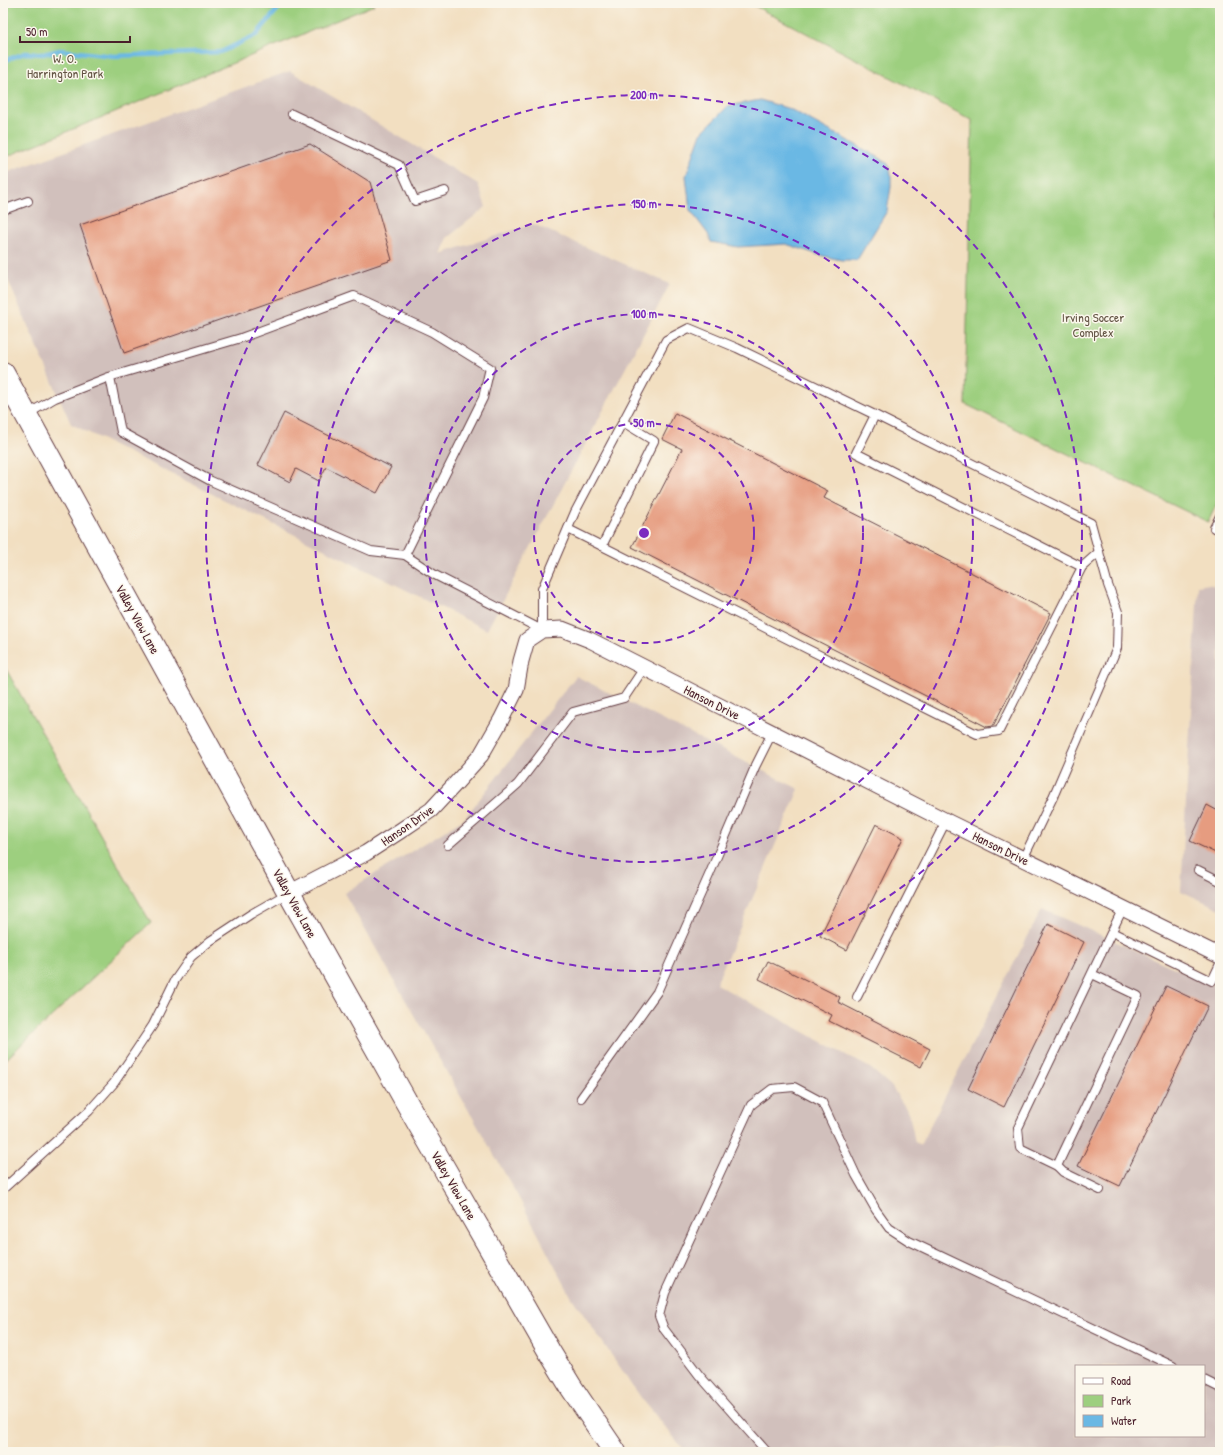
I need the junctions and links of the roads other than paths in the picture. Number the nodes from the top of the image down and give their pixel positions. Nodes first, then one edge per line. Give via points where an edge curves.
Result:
1 (292, 114) dead end
2 (445, 190) dead end
3 (28, 201) dead end
4 (3, 210) edge
5 (3, 372) edge
6 (110, 377) junction
7 (25, 415) junction
8 (875, 415) junction
9 (623, 422) junction
10 (1220, 516) edge
11 (568, 529) junction
12 (1220, 531) edge
13 (602, 546) junction
14 (1099, 552) junction
15 (405, 555) junction
16 (1082, 567) junction
17 (542, 630) junction
18 (644, 668) junction
19 (772, 733) junction
20 (946, 821) junction
21 (448, 844) dead end
22 (1022, 859) junction
23 (1198, 870) dead end
24 (1220, 881) edge
25 (289, 893) junction
26 (1123, 908) junction
27 (1112, 932) junction
28 (1220, 956) edge
29 (1220, 964) edge
30 (1092, 974) junction
31 (858, 997) dead end
32 (581, 1098) dead end
33 (1057, 1166) junction
34 (3, 1190) edge
35 (1100, 1190) dead end
36 (1171, 1365) edge
37 (1205, 1380) edge
38 (1220, 1388) edge
39 (599, 1426) junction
40 (615, 1452) edge
41 (626, 1452) edge
42 (767, 1452) edge

1 - 2 lane via 399,165 415,201
3 - 4 lane
5 - 7 main road, Valley View Lane
6 - 7 lane via 55,398
6 - 15 lane via 121,432 211,481 267,506 371,551
6 - 15 lane via 241,338 354,296 432,332 490,368 483,398
7 - 25 main road, Valley View Lane
8 - 9 lane via 737,348 689,328 666,340
8 - 14 lane via 1092,523
8 - 16 lane via 856,453
9 - 11 lane
9 - 13 lane via 654,441
10 - 12 lane via 1214,528
11 - 13 lane
11 - 17 lane via 542,589
13 - 16 lane via 977,734 999,731
14 - 16 lane
14 - 22 lane via 1118,612 1117,648 1053,796
15 - 17 lane via 436,575
17 - 18 street, Hanson Drive via 562,629 590,640
17 - 25 street, Hanson Drive via 528,640 516,690 481,755 431,810 366,852
18 - 19 street, Hanson Drive
18 - 21 lane via 624,698 574,712 518,784
19 - 20 street, Hanson Drive
19 - 32 lane via 657,992
20 - 22 street, Hanson Drive
20 - 31 lane
22 - 26 street, Hanson Drive
23 - 24 lane
25 - 34 lane via 251,914 191,957 175,980 153,1025 114,1083 89,1111
25 - 39 main road, Valley View Lane via 549,1351
26 - 27 lane
26 - 28 street, Hanson Drive
27 - 29 lane via 1212,981
27 - 30 lane
30 - 33 lane via 1018,1128 1020,1148
30 - 33 lane via 1138,996
33 - 35 lane via 1063,1172
36 - 42 lane via 909,1241 889,1228 856,1175 822,1102 794,1087 772,1089 751,1105 665,1293 659,1316 664,1329 699,1375
37 - 38 lane
39 - 40 main road, Valley View Lane
39 - 41 main road, Valley View Lane

